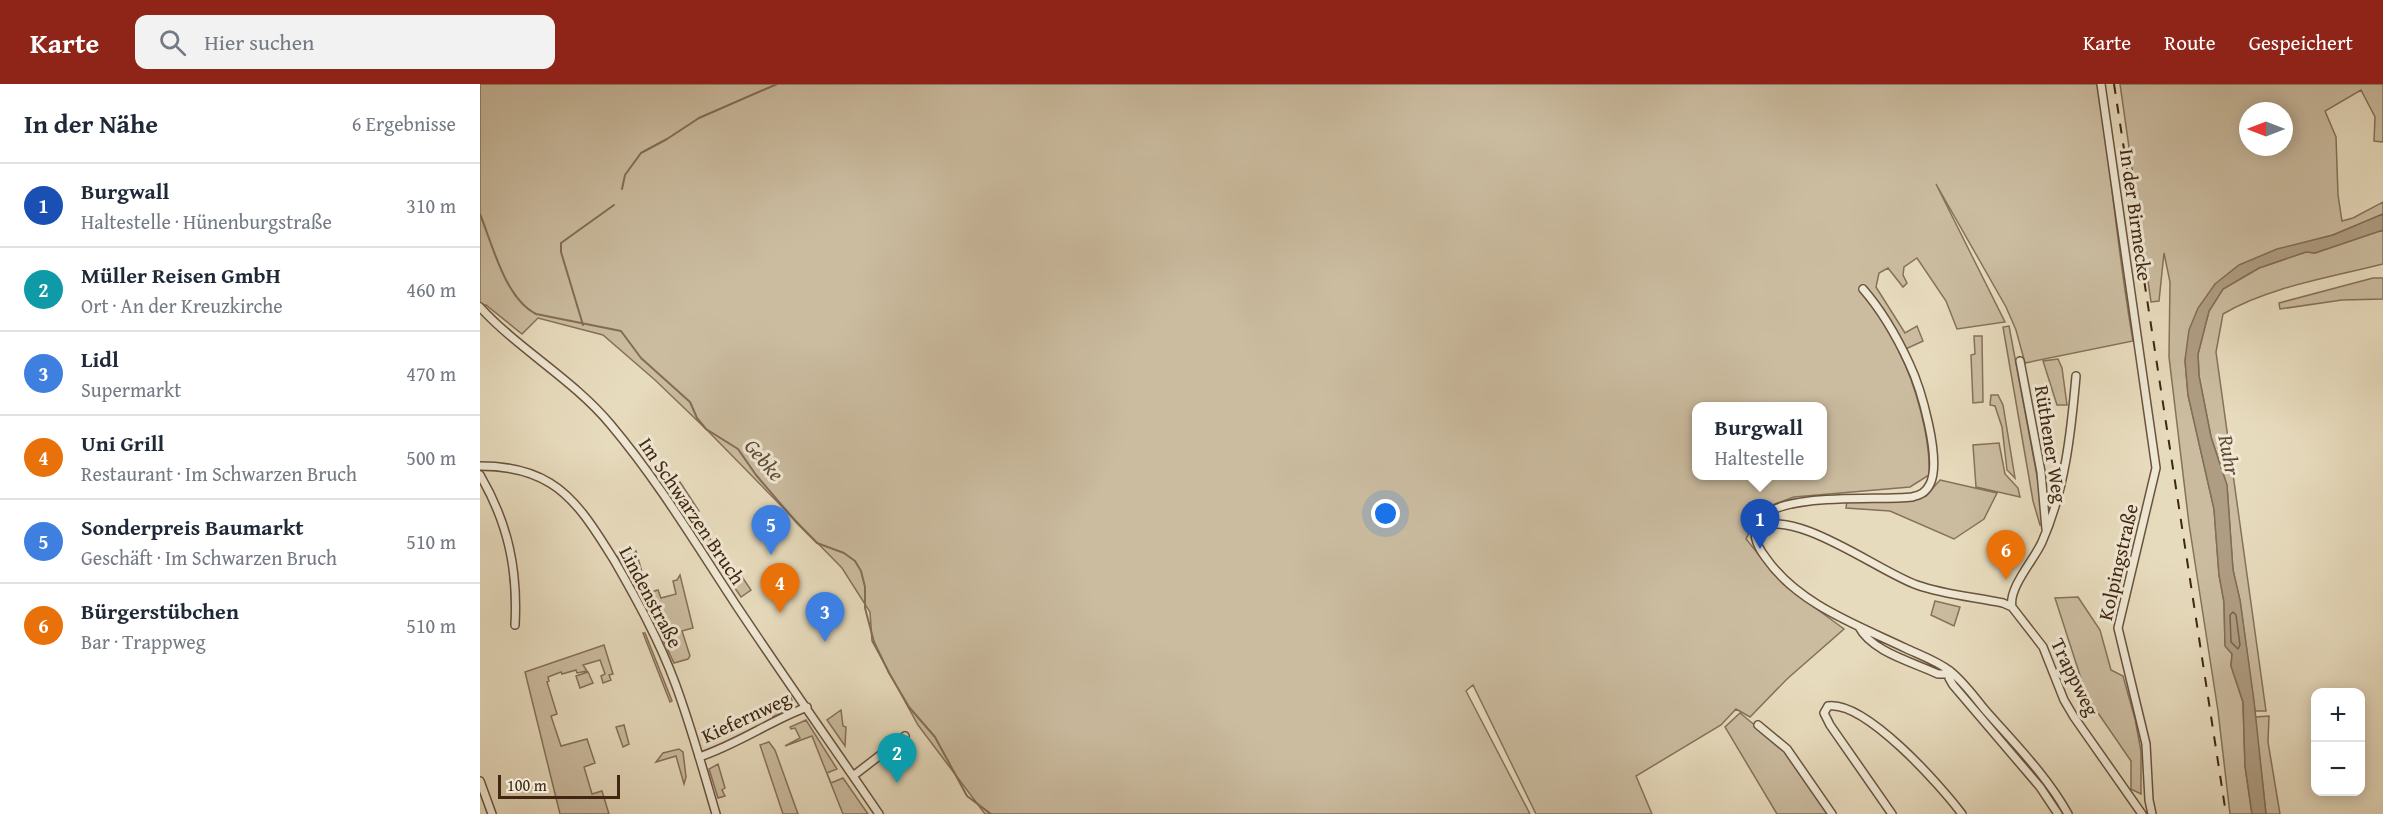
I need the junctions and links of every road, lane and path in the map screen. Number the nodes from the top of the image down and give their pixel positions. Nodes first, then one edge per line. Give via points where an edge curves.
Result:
1 (2101, 84) edge
2 (1863, 289) dead end
3 (480, 307) edge
4 (483, 314) edge
5 (2139, 351) joint
6 (2020, 361) dead end
7 (2076, 376) dead end
8 (480, 466) edge
9 (480, 475) edge
10 (1766, 514) junction
11 (1770, 524) junction
12 (1756, 529) junction
13 (2046, 532) junction
14 (2013, 592) junction
15 (1993, 601) junction
16 (2012, 607) junction
17 (515, 625) dead end
18 (1859, 626) junction
19 (1950, 671) junction
20 (1940, 674) junction
21 (1950, 681) junction
22 (807, 707) junction
23 (1758, 725) dead end
24 (905, 736) dead end
25 (699, 757) junction
26 (853, 776) junction
27 (480, 781) edge
28 (492, 814) edge
29 (716, 814) edge
30 (879, 814) edge
31 (1832, 814) edge
32 (1892, 814) edge
33 (1962, 814) edge
34 (2058, 814) edge
35 (2068, 814) edge
36 (2142, 814) edge
37 (2152, 814) edge

1 - 5 street, In der Birmecke
2 - 10 street via 1912,370 1931,438 1934,467 1930,484 1923,493 1912,497 1801,502
3 - 4 street, Im Schwarzen Bruch
4 - 22 street, Im Schwarzen Bruch via 609,422 683,522
5 - 37 street, Kolpingstraße via 2156,474 2118,631 2146,744
6 - 13 street, Rüthener Weg via 2041,472
7 - 13 street via 2064,470
8 - 25 street, Lindenstraße via 502,467 541,478 583,515 608,551 655,636 676,684
9 - 17 street via 513,558
10 - 11 street
10 - 12 street
11 - 12 street
11 - 15 street via 1813,532 1916,585
12 - 18 street via 1757,545 1783,578
13 - 14 street
14 - 15 street
14 - 16 street
15 - 16 street
16 - 36 street, Trappweg via 2045,651 2074,717
18 - 19 street
18 - 20 street via 1865,638 1876,645
19 - 20 street
19 - 21 street
19 - 35 street via 2039,772
20 - 21 street
21 - 34 street via 2040,787
22 - 25 street, Kiefernweg
22 - 26 street, Im Schwarzen Bruch
23 - 31 street via 1787,749
24 - 26 street
25 - 29 street, Lindenstraße
26 - 30 street, Im Schwarzen Bruch
27 - 28 street
32 - 33 street via 1830,725 1824,713 1828,706 1840,707 1868,721 1909,753

